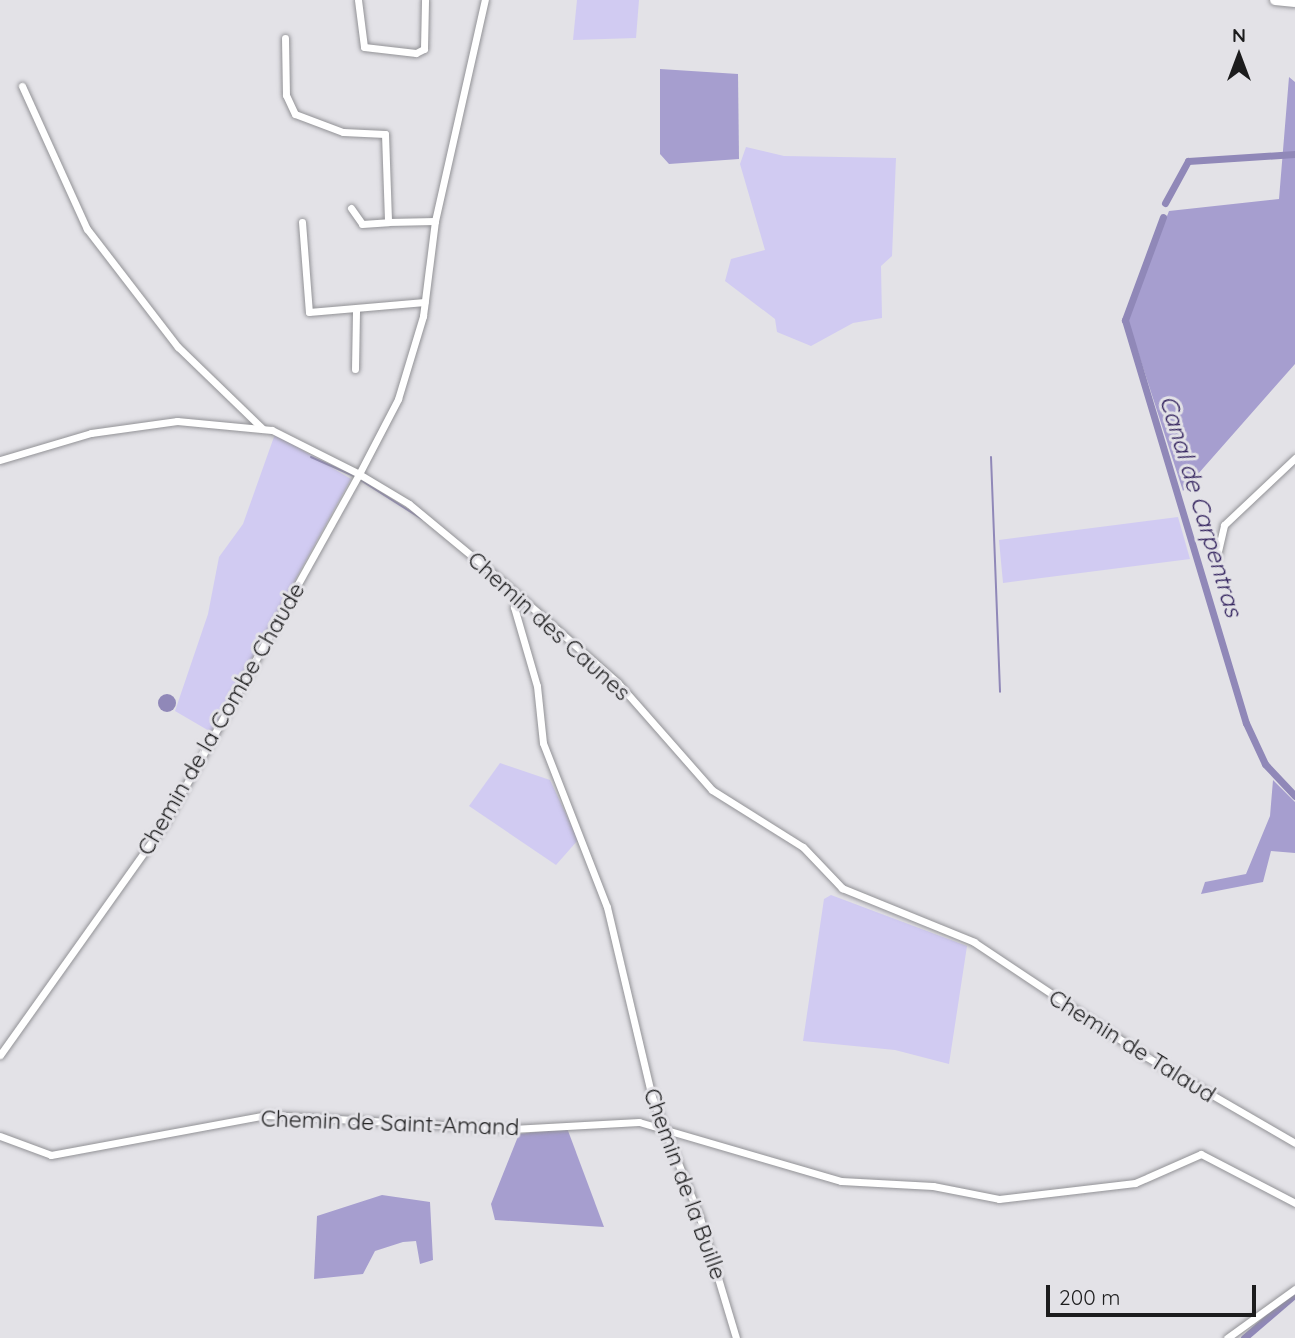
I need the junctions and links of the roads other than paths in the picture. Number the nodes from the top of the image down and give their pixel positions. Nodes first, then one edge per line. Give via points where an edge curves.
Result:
1 (358, 0) edge
2 (425, 0) edge
3 (485, 0) edge
4 (1275, 0) edge
5 (1295, 2) edge
6 (285, 38) dead end
7 (22, 86) dead end
8 (351, 208) dead end
9 (435, 221) junction
10 (302, 222) dead end
11 (388, 222) junction
12 (425, 302) junction
13 (356, 310) junction
14 (355, 369) dead end
15 (262, 428) junction
16 (1295, 458) edge
17 (0, 460) edge
18 (358, 476) junction
19 (1216, 561) dead end
20 (520, 599) junction
21 (974, 942) joint
22 (0, 1055) edge
23 (662, 1126) junction
24 (0, 1136) edge
25 (1295, 1143) edge
26 (1295, 1203) edge
27 (1295, 1289) edge
28 (736, 1338) edge
29 (1227, 1338) edge

1 - 2 street via 365,47 416,52 424,49
3 - 9 street, Chemin de la Combe Chaude
4 - 5 main road
6 - 11 street via 286,95 295,114 343,132 389,137
7 - 15 street via 87,229 178,347
8 - 11 street via 362,224
9 - 11 street
9 - 12 street, Chemin de la Combe Chaude
10 - 13 street via 309,312
12 - 13 street
12 - 18 street, Chemin de la Combe Chaude via 408,372
13 - 14 street
15 - 17 street via 147,425 79,436
15 - 18 street, Chemin des Caunes
16 - 19 street via 1224,525
18 - 20 street, Chemin des Caunes via 417,510
18 - 22 street, Chemin de la Combe Chaude via 166,821
20 - 21 street, Chemin des Caunes via 618,683 712,789 803,847 851,893
20 - 23 street, Chemin de la Buille via 514,607 537,686 543,743 607,907 633,1031
21 - 25 street, Chemin de Talaud via 1144,1055
23 - 24 street, Chemin de Saint-Amand via 512,1129 267,1115 51,1155
23 - 26 street, Chemin de Saint-Amand via 841,1181 933,1186 999,1199 1135,1184 1201,1154
23 - 28 street, Chemin de la Buille via 700,1218
27 - 29 street

